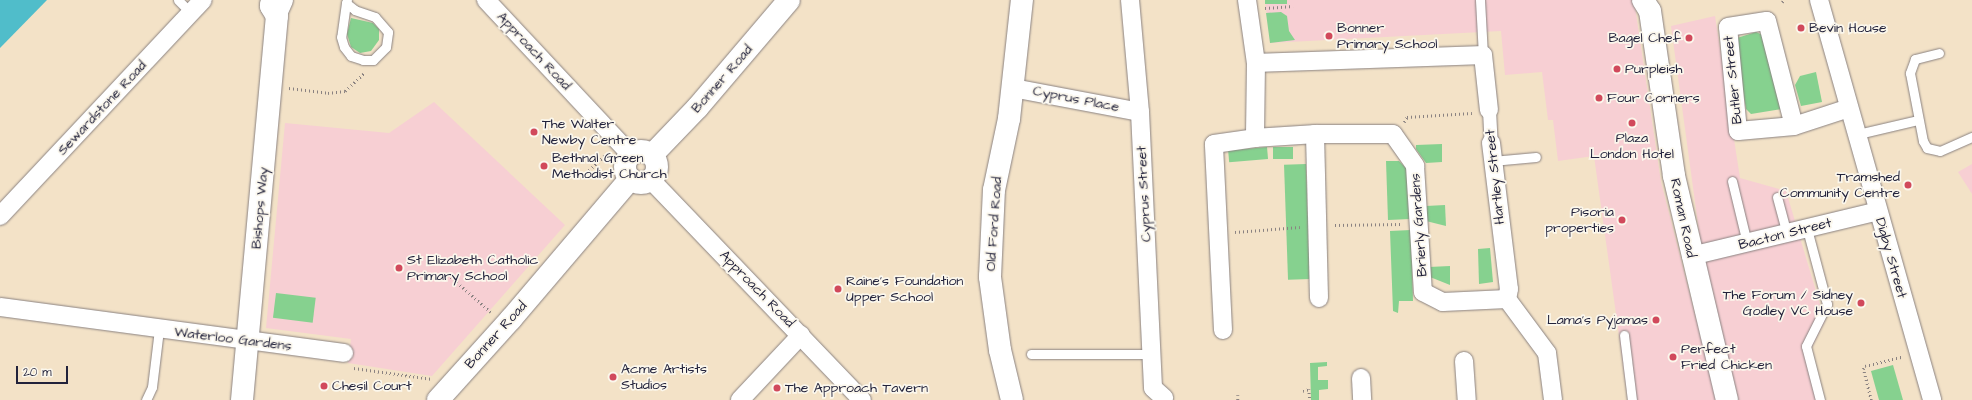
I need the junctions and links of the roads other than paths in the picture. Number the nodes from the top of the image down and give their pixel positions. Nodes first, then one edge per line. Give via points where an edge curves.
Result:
1 (178, 0) edge
2 (486, 0) edge
3 (789, 0) edge
4 (1022, 0) edge
5 (1130, 0) edge
6 (1480, 0) edge
7 (1819, 0) edge
8 (346, 2) edge
9 (1248, 4) edge
10 (1650, 4) edge
11 (278, 5) edge
12 (197, 6) edge
13 (1939, 53) dead end
14 (1483, 55) junction
15 (1256, 63) junction
16 (1013, 88) junction
17 (1849, 108) junction
18 (1140, 112) junction
19 (1489, 114) joint
20 (1918, 120) junction
21 (1794, 126) junction
22 (1315, 134) junction
23 (1858, 134) junction
24 (1972, 137) edge
25 (1255, 138) junction
26 (1491, 142) joint
27 (630, 155) junction
28 (652, 155) junction
29 (1536, 157) dead end
30 (1492, 161) junction
31 (640, 179) junction
32 (1732, 181) dead end
33 (1777, 197) dead end
34 (1878, 211) junction
35 (0, 216) edge
36 (1807, 228) junction
37 (1787, 234) junction
38 (1747, 244) junction
39 (1691, 256) junction
40 (1319, 298) dead end
41 (1507, 299) junction
42 (0, 307) edge
43 (159, 329) junction
44 (1223, 330) dead end
45 (801, 335) junction
46 (1624, 335) dead end
47 (248, 342) junction
48 (344, 353) road end
49 (1031, 354) dead end
50 (1152, 354) junction
51 (1464, 361) dead end
52 (1361, 378) dead end
53 (1159, 393) dead end
54 (442, 395) edge
55 (146, 400) edge
56 (242, 400) edge
57 (740, 400) edge
58 (862, 400) edge
59 (1012, 400) edge
60 (1362, 400) edge
61 (1467, 400) edge
62 (1553, 400) edge
63 (1632, 400) edge
64 (1726, 400) edge
65 (1820, 400) edge
66 (1932, 400) edge

1 - 12 lane
2 - 27 street, Approach Road
3 - 28 main road, Bonner Road via 698,107
4 - 16 main road, Old Ford Road
5 - 18 street, Cyprus Street
6 - 14 lane
7 - 17 street, Digby Street
8 - 8 lane via 341,37 344,47 351,56 372,60 386,47 388,32 375,17 355,10
9 - 15 street
10 - 39 main road, Roman Road via 1674,176
11 - 47 main road, Bishops Way
12 - 35 street, Sewardstone Road
13 - 20 lane via 1915,59 1910,73
14 - 15 street
14 - 19 street, Hartley Street
15 - 25 street
16 - 18 street, Cyprus Place
16 - 59 main road, Old Ford Road via 994,190 990,277 1000,350
17 - 21 street, Butler Street
17 - 23 street, Digby Street
18 - 50 street, Cyprus Street
19 - 26 street, Hartley Street
20 - 23 lane
20 - 24 lane via 1923,141 1933,151 1949,149
21 - 21 street, Butler Street via 1767,21 1728,27 1738,132
22 - 25 street
22 - 40 street
22 - 41 street, Brierly Gardens via 1393,134 1415,166 1423,292 1443,302
23 - 34 street, Digby Street
25 - 44 street via 1214,144
26 - 30 street, Hartley Street
27 - 28 main road via 639,151
27 - 31 main road via 625,168
28 - 31 main road via 657,166
29 - 30 lane
30 - 41 street, Hartley Street via 1509,289
31 - 45 street, Approach Road
31 - 54 main road, Bonner Road via 497,318
32 - 38 lane
33 - 37 lane
34 - 36 street, Bacton Street
34 - 66 street, Digby Street
36 - 37 street, Bacton Street
36 - 65 lane via 1827,304 1806,346
37 - 38 street, Bacton Street
38 - 39 street, Bacton Street
39 - 64 main road, Roman Road
41 - 62 street via 1547,353
42 - 43 street, Waterloo Gardens
43 - 47 street, Waterloo Gardens
43 - 55 lane via 152,387
45 - 57 street
45 - 58 street, Approach Road
46 - 63 lane
47 - 48 street, Waterloo Gardens
47 - 56 main road, Bishops Way
49 - 50 lane
50 - 53 street, Cyprus Street
51 - 61 street
52 - 60 street

